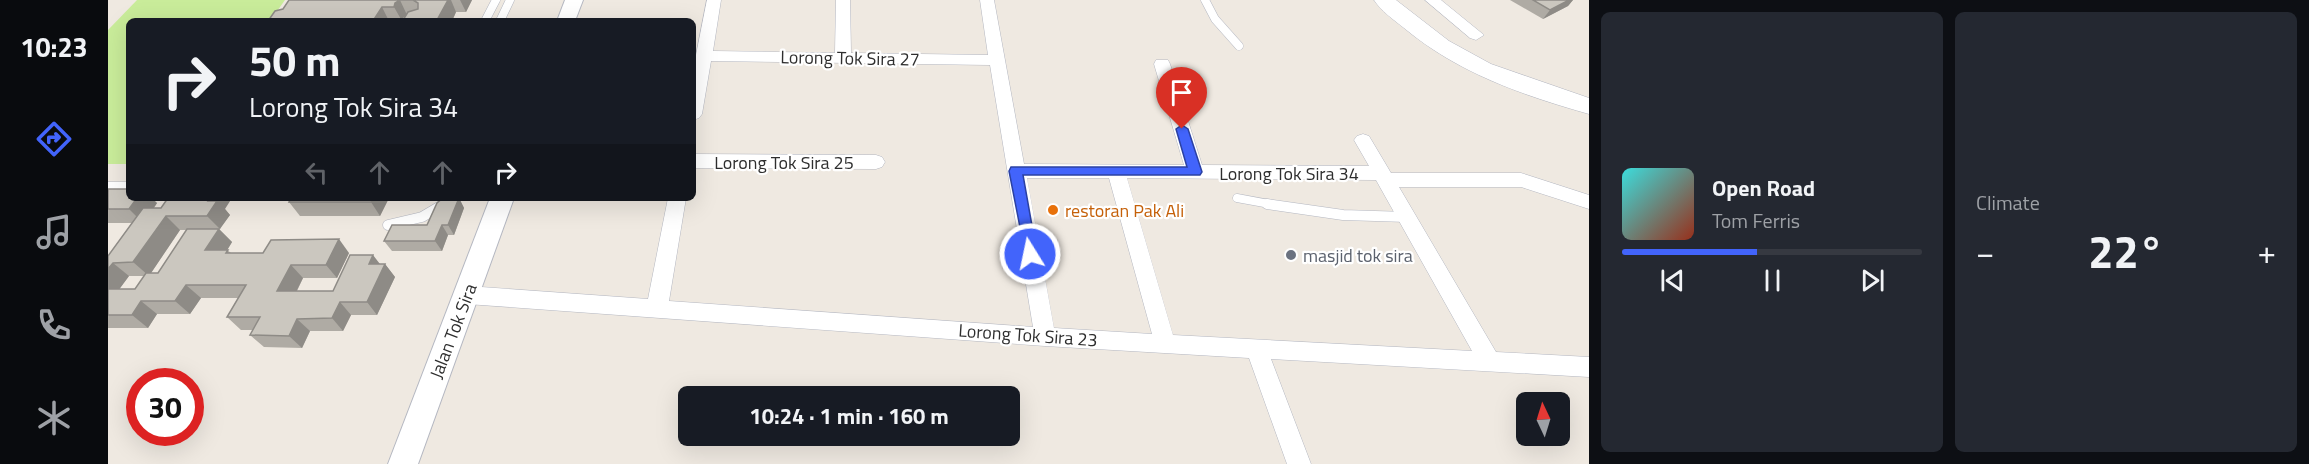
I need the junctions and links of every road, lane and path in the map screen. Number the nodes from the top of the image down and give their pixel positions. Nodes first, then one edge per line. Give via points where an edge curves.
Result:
1 (495, 0) edge
2 (510, 0) edge
3 (574, 0) edge
4 (714, 0) edge
5 (843, 0) edge
6 (987, 0) edge
7 (1205, 0) edge
8 (1384, 0) edge
9 (1432, 0) edge
10 (486, 18) edge
11 (501, 18) edge
12 (567, 18) edge
13 (1476, 35) dead end
14 (1239, 46) dead end
15 (704, 56) junction
16 (843, 57) junction
17 (997, 60) junction
18 (1162, 64) dead end
19 (696, 98) edge
20 (1589, 106) edge
21 (1363, 140) dead end
22 (696, 161) edge
23 (876, 162) dead end
24 (1016, 171) junction
25 (1116, 171) junction
26 (1195, 172) junction
27 (1384, 177) junction
28 (108, 186) edge
29 (126, 186) edge
30 (1236, 198) dead end
31 (447, 201) edge
32 (501, 201) edge
33 (676, 201) edge
34 (1589, 202) edge
35 (1407, 217) junction
36 (388, 225) dead end
37 (467, 295) junction
38 (657, 308) junction
39 (1045, 337) junction
40 (1165, 343) junction
41 (1256, 348) junction
42 (1489, 361) junction
43 (1589, 367) edge
44 (404, 464) edge
45 (1299, 464) edge

1 - 10 lane
2 - 11 lane
3 - 12 street
4 - 15 street
5 - 16 street
6 - 17 street
7 - 14 lane via 1215,19
8 - 20 main road via 1468,62
9 - 13 street
15 - 16 street, Lorong Tok Sira 27
15 - 19 street
16 - 17 street, Lorong Tok Sira 27
17 - 24 street
18 - 26 street
21 - 27 street
22 - 23 street, Lorong Tok Sira 25
24 - 25 street, Lorong Tok Sira 34
24 - 39 street
25 - 26 street, Lorong Tok Sira 34
25 - 40 street
26 - 27 street, Lorong Tok Sira 34
27 - 34 street, Lorong Tok Sira 34 via 1521,180
27 - 35 street
28 - 29 lane
30 - 35 lane via 1348,217
31 - 36 lane via 424,216
32 - 37 street, Jalan Tok Sira
33 - 38 street
35 - 42 street
37 - 38 street, Lorong Tok Sira 23
37 - 44 street, Jalan Tok Sira
38 - 39 street, Lorong Tok Sira 23
39 - 40 street, Lorong Tok Sira 23
40 - 41 street, Lorong Tok Sira 23
41 - 42 street, Lorong Tok Sira 23
41 - 45 street
42 - 43 street, Lorong Tok Sira 23

